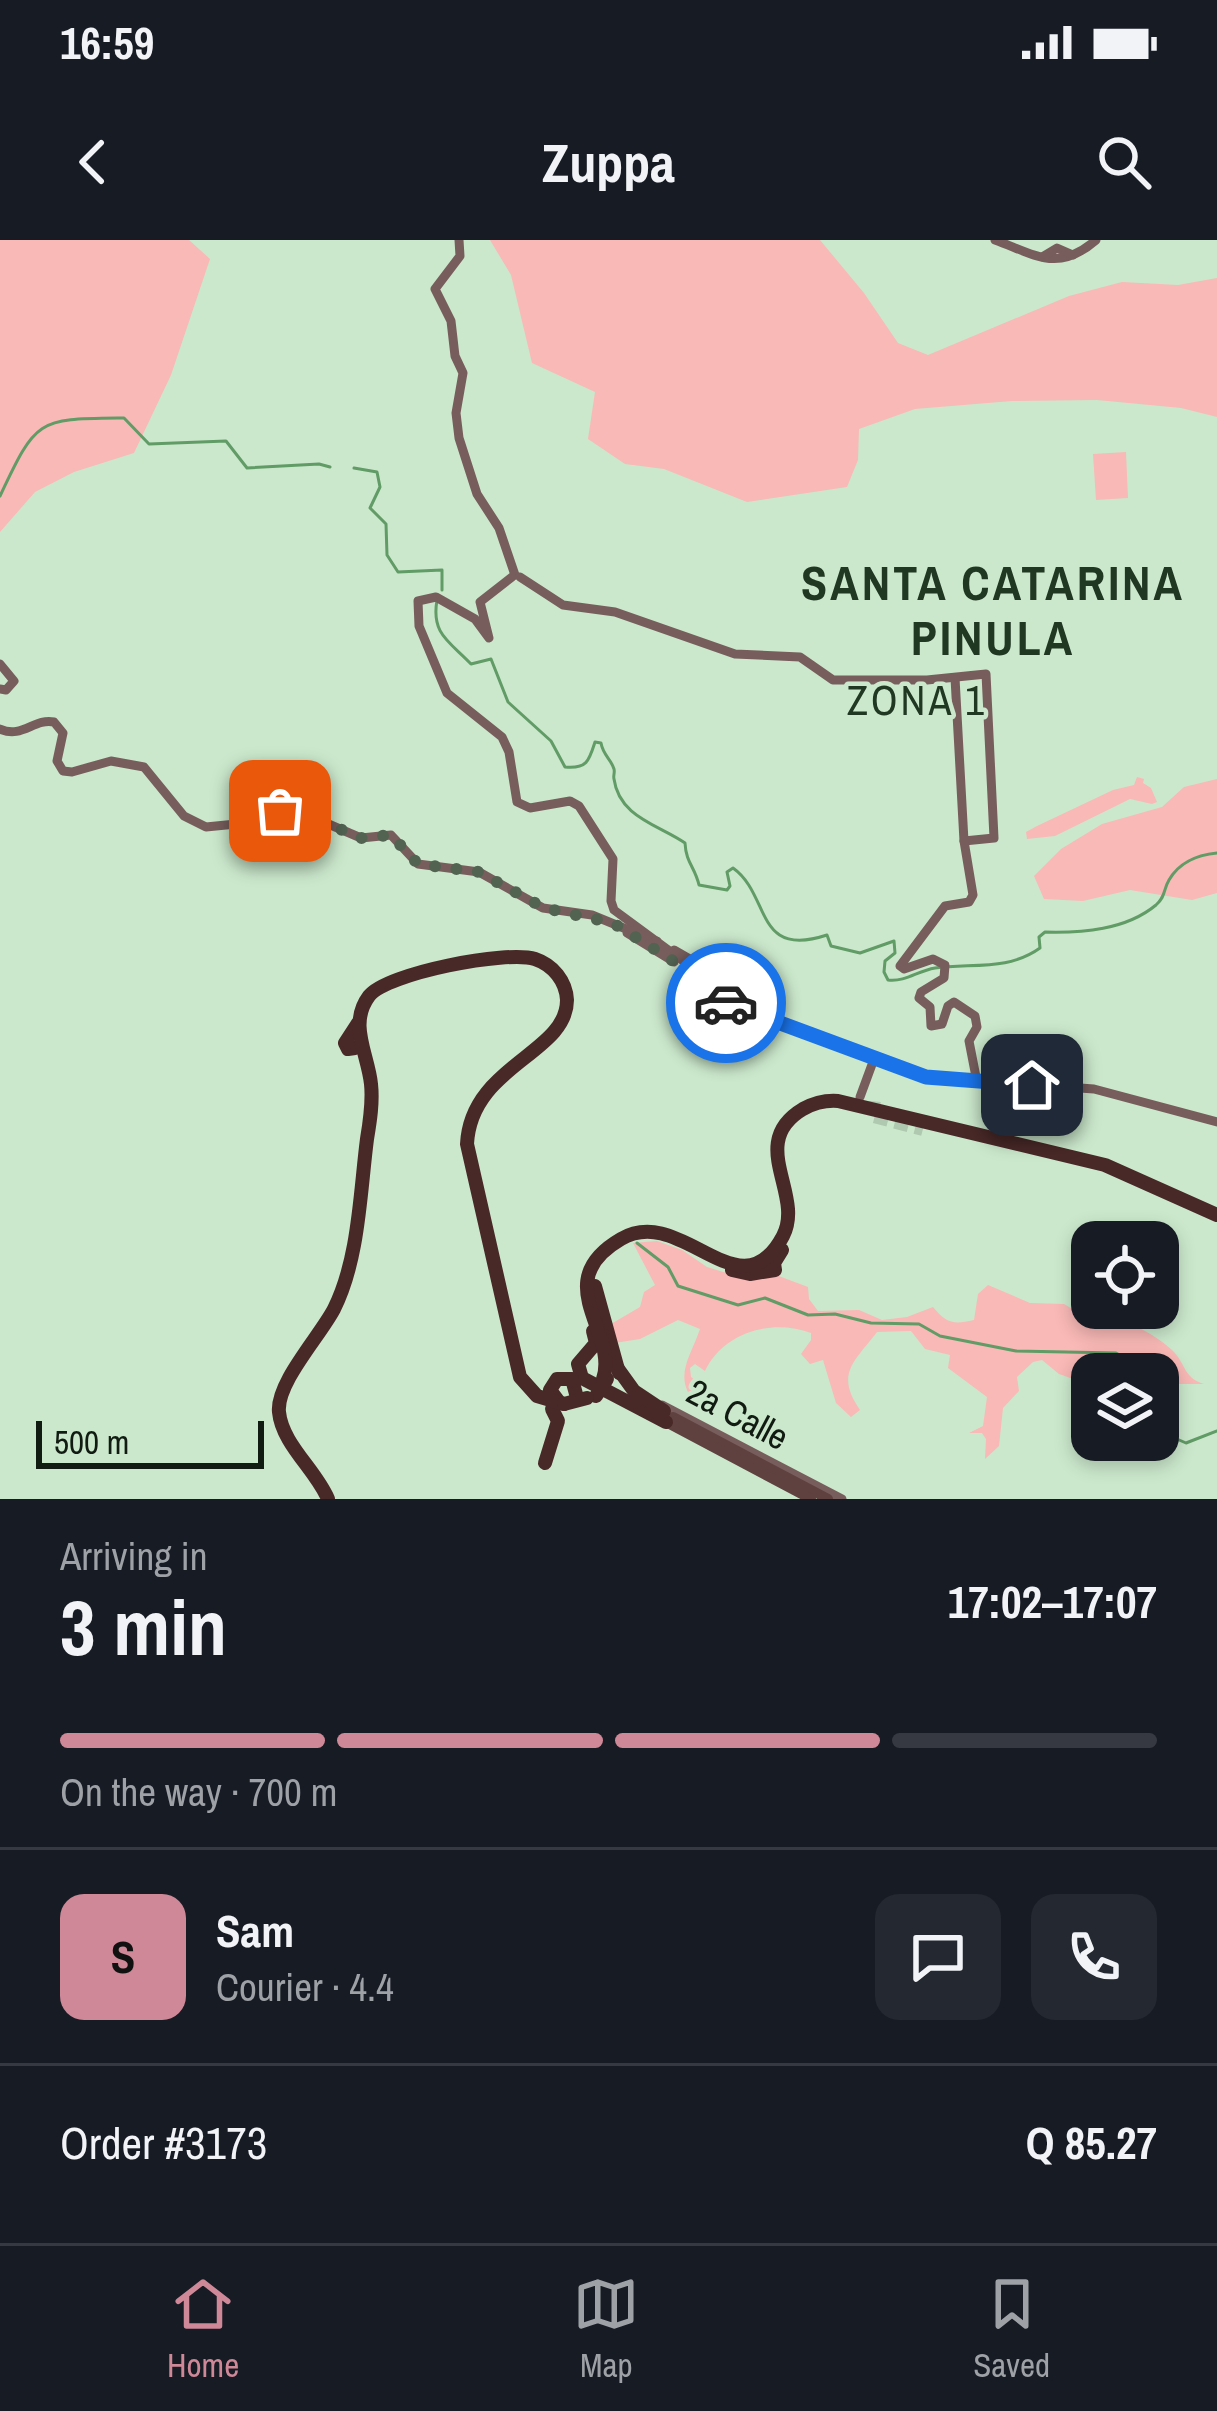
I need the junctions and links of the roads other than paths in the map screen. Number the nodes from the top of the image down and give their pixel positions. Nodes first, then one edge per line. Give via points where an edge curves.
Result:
1 (459, 240) edge
2 (994, 240) edge
3 (1096, 240) edge
4 (516, 579) junction
5 (0, 664) edge
6 (955, 678) junction
7 (0, 689) edge
8 (0, 729) edge
9 (964, 841) junction
10 (613, 923) junction
11 (655, 942) junction
12 (681, 959) junction
13 (418, 979) junction
14 (715, 994) dead end
15 (751, 1012) junction
16 (774, 1022) junction
17 (363, 1025) junction
18 (355, 1048) dead end
19 (871, 1058) junction
20 (977, 1082) junction
21 (863, 1100) junction
22 (1217, 1122) edge
23 (923, 1129) tunnel mouth
24 (966, 1138) junction
25 (1217, 1218) edge
26 (356, 1233) junction
27 (596, 1273) junction
28 (591, 1296) junction
29 (596, 1320) junction
30 (590, 1344) dead end
31 (611, 1371) junction
32 (521, 1381) junction
33 (620, 1398) junction
34 (575, 1401) junction
35 (676, 1421) junction
36 (698, 1429) junction
37 (718, 1435) junction
38 (731, 1442) junction
39 (742, 1454) junction
40 (545, 1462) dead end
41 (807, 1497) edge
42 (330, 1499) edge
43 (826, 1499) edge
44 (842, 1499) edge

1 - 4 main road via 460,256 435,290 463,374 457,432
2 - 3 main road via 1039,258
4 - 6 main road via 563,605 615,612 744,656 800,657 838,681
4 - 11 main road via 480,602 489,638 475,619 432,597 416,604 419,626 447,693 502,737 520,804 580,806 616,866 614,910
5 - 7 main road via 14,681
6 - 9 main road
6 - 9 main road via 986,674 994,838
8 - 10 main road via 17,733 54,722 63,733 63,771 111,761 144,766 184,816 218,833 274,810 361,838 386,833 418,864 479,872 544,908
9 - 20 main road via 973,898 945,906 901,967 933,959 946,968 919,998 930,1006 931,1025 942,1024 954,1002 975,1016 969,1041
10 - 11 main road
10 - 12 main road
11 - 12 main road
11 - 15 main road
12 - 14 main road, bridge via 725,983 727,992
12 - 15 main road via 718,999
12 - 16 main road
13 - 17 highway via 378,997
13 - 26 highway via 380,991 364,1016 376,1091
13 - 34 highway via 523,963 543,969 560,990 557,1022 487,1082 462,1139 514,1374 528,1396
15 - 16 main road
16 - 19 main road
17 - 18 highway via 345,1043
17 - 26 highway via 372,1090
17 - 32 highway via 366,1000 377,988 412,974 521,957 545,963 562,981 560,1023 488,1087 467,1136
19 - 20 main road via 926,1077
19 - 21 main road
20 - 22 main road via 1094,1089
21 - 25 highway via 1114,1168
21 - 29 highway via 808,1106 784,1128 777,1161 789,1219 771,1253 730,1265 671,1234 633,1232 596,1263 588,1284
23 - 24 highway
24 - 25 highway via 1117,1175
24 - 27 highway via 824,1106 804,1114 782,1150 794,1213 775,1270 732,1270 650,1236 614,1248
26 - 42 highway via 336,1315 284,1400 290,1433
26 - 42 highway via 340,1295 279,1404 284,1428
27 - 28 highway
27 - 31 highway via 597,1303 620,1364
28 - 29 highway
28 - 31 highway
29 - 31 highway
29 - 33 highway via 596,1341 579,1373
30 - 34 highway via 575,1361
31 - 34 highway, bridge
31 - 35 highway
31 - 35 highway via 601,1359 584,1360 586,1376
32 - 34 highway via 540,1398
32 - 34 highway via 537,1386 564,1374
33 - 34 highway via 593,1388
33 - 35 highway
34 - 35 highway
34 - 40 highway
35 - 36 main road
35 - 37 main road, 2a Calle
35 - 41 main road
36 - 37 main road
36 - 39 main road
37 - 38 main road, 2a Calle
38 - 39 main road
38 - 44 main road, 2a Calle
39 - 43 main road
41 - 43 main road via 806,1490

